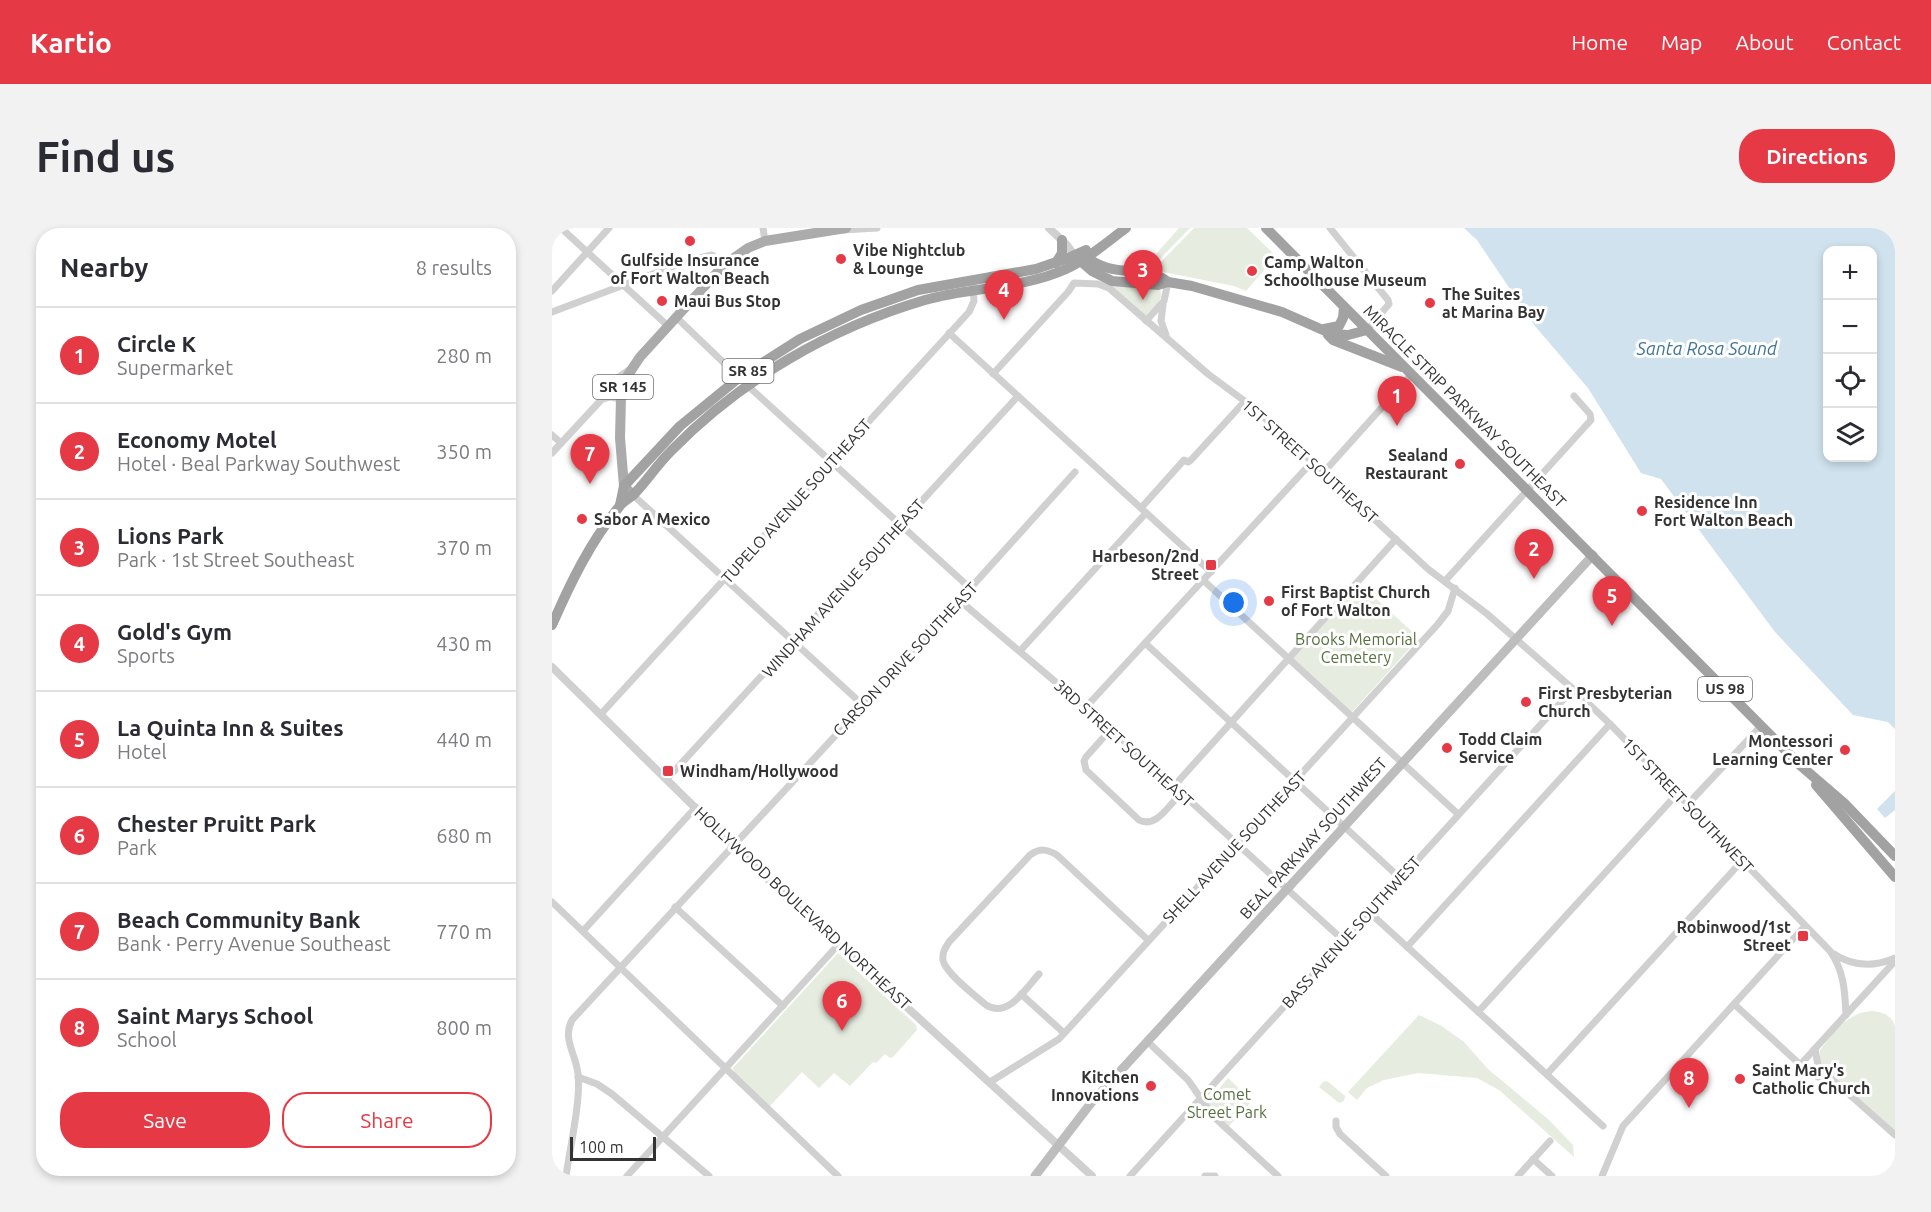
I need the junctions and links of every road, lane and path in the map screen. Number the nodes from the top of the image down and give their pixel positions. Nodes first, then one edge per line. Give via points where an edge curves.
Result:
1 (561, 228) edge
2 (609, 228) edge
3 (762, 228) edge
4 (877, 228) edge
5 (1049, 228) edge
6 (1126, 228) edge
7 (1266, 228) edge
8 (1330, 228) edge
9 (843, 229) edge
10 (765, 241) junction
11 (1064, 242) junction
12 (1104, 243) junction
13 (587, 253) junction
14 (1081, 257) junction
15 (1056, 263) junction
16 (724, 265) junction
17 (1107, 269) junction
18 (1168, 282) junction
19 (622, 285) junction
20 (972, 285) junction
21 (552, 291) edge
22 (1164, 301) junction
23 (1344, 307) junction
24 (552, 312) edge
25 (676, 317) junction
26 (1146, 321) junction
27 (668, 326) junction
28 (1321, 330) junction
29 (1368, 330) junction
30 (949, 333) junction
31 (1169, 340) junction
32 (631, 368) junction
33 (1409, 371) junction
34 (993, 374) junction
35 (740, 377) junction
36 (748, 386) junction
37 (1018, 396) junction
38 (1574, 396) dead end
39 (621, 399) junction
40 (600, 400) junction
41 (1245, 401) junction
42 (552, 435) edge
43 (561, 443) junction
44 (552, 453) edge
45 (833, 461) junction
46 (1312, 462) junction
47 (1075, 472) dead end
48 (1323, 473) junction
49 (624, 486) junction
50 (1528, 490) junction
51 (633, 495) junction
52 (620, 505) junction
53 (1143, 510) junction
54 (901, 524) junction
55 (1396, 539) junction
56 (1593, 555) junction
57 (1210, 572) junction
58 (725, 578) junction
59 (1203, 580) junction
60 (1445, 581) junction
61 (970, 588) junction
62 (1455, 588) junction
63 (959, 600) junction
64 (552, 625) edge
65 (1516, 639) junction
66 (794, 641) junction
67 (1145, 643) junction
68 (1020, 651) junction
69 (1288, 659) junction
70 (552, 667) edge
71 (1573, 689) junction
72 (863, 705) junction
73 (1086, 707) junction
74 (601, 714) junction
75 (1353, 717) junction
76 (1231, 722) junction
77 (1610, 724) junction
78 (1762, 725) junction
79 (1111, 729) junction
80 (1402, 763) junction
81 (1801, 766) junction
82 (667, 779) junction
83 (1295, 780) junction
84 (1174, 786) junction
85 (1181, 793) junction
86 (1677, 794) junction
87 (1687, 805) junction
88 (696, 807) junction
89 (1458, 814) junction
90 (1344, 826) junction
91 (733, 844) junction
92 (1237, 844) junction
93 (1895, 856) edge
94 (1742, 861) junction
95 (1895, 877) edge
96 (1400, 878) junction
97 (1287, 889) junction
98 (552, 902) edge
99 (675, 907) junction
100 (1369, 912) junction
101 (1805, 926) junction
102 (583, 931) junction
103 (1148, 940) junction
104 (1343, 940) junction
105 (838, 945) junction
106 (1407, 946) junction
107 (1830, 951) junction
108 (1895, 959) edge
109 (621, 967) junction
110 (1039, 974) dead end
111 (1021, 994) junction
112 (1734, 1004) junction
113 (783, 1006) junction
114 (1478, 1011) junction
115 (1846, 1015) junction
116 (1064, 1033) junction
117 (1148, 1041) junction
118 (1815, 1048) junction
119 (1800, 1065) junction
120 (725, 1068) junction
121 (1547, 1074) junction
122 (578, 1077) junction
123 (1833, 1080) junction
124 (990, 1082) junction
125 (1201, 1098) junction
126 (1336, 1121) dead end
127 (1603, 1126) dead end
128 (1895, 1135) edge
129 (663, 1137) junction
130 (1550, 1141) dead end
131 (1058, 1144) junction
132 (1533, 1160) junction
133 (566, 1176) edge
134 (627, 1176) edge
135 (709, 1176) edge
136 (838, 1176) edge
137 (1035, 1176) edge
138 (1092, 1176) edge
139 (1130, 1176) edge
140 (1205, 1176) edge
141 (1215, 1176) edge
142 (1278, 1176) edge
143 (1386, 1176) edge
144 (1518, 1176) edge
145 (1552, 1176) edge
146 (1602, 1176) edge

1 - 13 street
2 - 13 street
3 - 10 street
4 - 9 street
5 - 11 street
6 - 12 highway, SR 85
7 - 23 highway, MIRACLE STRIP PARKWAY SOUTHEAST / US 98
8 - 29 street via 1388,300 1387,309
9 - 10 main road, SR 145
10 - 16 main road, SR 145
11 - 14 street
11 - 15 highway
12 - 14 highway, SR 85
12 - 17 highway via 1102,256
13 - 19 street
13 - 21 street
14 - 15 highway, SR 85
14 - 17 highway
14 - 18 highway via 1097,275 1115,282
14 - 20 highway, SR 85 via 1065,270 1041,278
15 - 20 highway, SR 85
16 - 19 street via 710,255
16 - 25 main road, SR 145
17 - 18 highway via 1160,276
18 - 22 street
18 - 28 highway via 1255,303
19 - 24 street
19 - 27 street
20 - 30 street, TUPELO AVENUE SOUTHEAST via 973,306
20 - 35 highway, SR 85 via 918,290 856,312 800,339
20 - 36 highway, SR 85 via 854,326 796,355
22 - 26 street
22 - 31 street via 1162,329
23 - 28 highway via 1339,326
23 - 29 highway, MIRACLE STRIP PARKWAY SOUTHEAST / US 98
25 - 27 main road, SR 145
25 - 35 street
26 - 31 street, 1ST STREET SOUTHEAST
26 - 34 street, 1ST STREET SOUTHEAST via 1104,285 1074,283
27 - 32 main road, SR 145
28 - 29 highway via 1343,335
28 - 33 highway via 1333,340
29 - 33 highway, MIRACLE STRIP PARKWAY SOUTHEAST / US 98
30 - 34 street
30 - 45 street, TUPELO AVENUE SOUTHEAST
31 - 41 street, 1ST STREET SOUTHEAST
32 - 39 main road, SR 145
32 - 40 street via 616,379
33 - 48 street
33 - 50 highway, MIRACLE STRIP PARKWAY SOUTHEAST / US 98
34 - 37 street
35 - 36 street
35 - 49 highway, SR 85 via 680,426
36 - 45 street
36 - 51 highway, SR 85 via 685,437
37 - 53 street
37 - 54 street, WINDHAM AVENUE SOUTHEAST
38 - 50 street via 1591,420
39 - 40 street
39 - 49 main road, SR 145
40 - 43 street
41 - 46 street, 1ST STREET SOUTHEAST
41 - 53 street via 1191,460 1184,460
42 - 43 street
43 - 44 street
45 - 54 street
45 - 58 street, TUPELO AVENUE SOUTHEAST
46 - 48 street, 1ST STREET SOUTHEAST
46 - 57 street
47 - 61 street, CARSON DRIVE SOUTHEAST
48 - 55 street, 1ST STREET SOUTHEAST
49 - 51 main road
49 - 52 highway, SR 85
50 - 56 highway, MIRACLE STRIP PARKWAY SOUTHEAST / US 98
50 - 60 street
51 - 52 highway, SR 85
51 - 58 street
52 - 64 highway, SR 85 via 580,567
53 - 57 street
53 - 68 street
54 - 61 street
54 - 66 street, WINDHAM AVENUE SOUTHEAST
55 - 60 street, 1ST STREET SOUTHEAST
55 - 69 street
56 - 65 main road, BEAL PARKWAY SOUTHWEST
56 - 78 highway, US 98
57 - 59 street
58 - 66 street
58 - 74 street, TUPELO AVENUE SOUTHEAST
59 - 67 street
59 - 69 street
60 - 62 street, 1ST STREET SOUTHEAST
61 - 63 street, CARSON DRIVE SOUTHEAST
62 - 65 street, 1ST STREET SOUTHEAST
62 - 75 street, SHELL AVENUE SOUTHEAST via 1448,611 1438,624
63 - 68 street, 3RD STREET SOUTHEAST
63 - 72 street, CARSON DRIVE SOUTHEAST
65 - 71 street, 1ST STREET SOUTHWEST
65 - 80 main road, BEAL PARKWAY SOUTHWEST
66 - 72 street
66 - 82 street, WINDHAM AVENUE SOUTHEAST
67 - 73 street
67 - 76 street
68 - 73 street, 3RD STREET SOUTHEAST
69 - 75 street
69 - 76 street
70 - 74 street, HOLLYWOOD BOULEVARD NORTHEAST
71 - 77 street, 1ST STREET SOUTHWEST
71 - 89 street, BASS AVENUE SOUTHWEST
72 - 91 street, CARSON DRIVE SOUTHEAST
73 - 79 street, 3RD STREET SOUTHEAST
74 - 82 street, HOLLYWOOD BOULEVARD NORTHEAST
75 - 80 street
75 - 83 street, SHELL AVENUE SOUTHEAST
76 - 83 street
76 - 84 street
77 - 86 street, 1ST STREET SOUTHWEST
77 - 106 street
78 - 81 highway, US 98
78 - 87 street
79 - 84 street, 3RD STREET SOUTHEAST
79 - 85 street via 1086,757 1086,770 1139,820 1155,820
80 - 89 street
80 - 90 main road, BEAL PARKWAY SOUTHWEST
81 - 93 highway, US 98 via 1844,803
81 - 95 highway, US 98
82 - 88 street, HOLLYWOOD BOULEVARD NORTHEAST
83 - 90 street
83 - 92 street, SHELL AVENUE SOUTHEAST
84 - 85 street, 3RD STREET SOUTHEAST
85 - 92 street, 3RD STREET SOUTHEAST
86 - 87 street, 1ST STREET SOUTHWEST
86 - 114 street
87 - 94 street, 1ST STREET SOUTHWEST
88 - 91 street, HOLLYWOOD BOULEVARD NORTHEAST
88 - 102 street
89 - 96 street, BASS AVENUE SOUTHWEST
90 - 96 street
90 - 97 main road, BEAL PARKWAY SOUTHWEST
91 - 99 street, CARSON DRIVE SOUTHEAST
91 - 105 street, HOLLYWOOD BOULEVARD NORTHEAST
92 - 97 street, 3RD STREET SOUTHEAST
92 - 103 street, SHELL AVENUE SOUTHEAST
94 - 101 street, 1ST STREET SOUTHWEST
94 - 121 street
96 - 100 street, BASS AVENUE SOUTHWEST
97 - 104 street, 3RD STREET SOUTHEAST
97 - 117 main road, BEAL PARKWAY SOUTHWEST
98 - 102 street
99 - 109 street, CARSON DRIVE SOUTHEAST
99 - 113 street
100 - 104 street, BASS AVENUE SOUTHWEST
100 - 106 street
101 - 107 street, 1ST STREET SOUTHWEST
101 - 112 street
102 - 109 street
103 - 111 street via 1057,855 1036,851 949,942 943,957 949,971 990,1008 1008,1007
103 - 116 street, SHELL AVENUE SOUTHEAST
104 - 125 street, BASS AVENUE SOUTHWEST
105 - 113 street
105 - 124 street, HOLLYWOOD BOULEVARD NORTHEAST
106 - 114 street
107 - 108 street, 1ST STREET SOUTHWEST via 1864,965
107 - 115 street, 1ST STREET SOUTHWEST via 1842,974
108 - 115 street
109 - 120 street
109 - 122 street, CARSON DRIVE SOUTHEAST via 568,1028
110 - 111 street
111 - 116 street
112 - 119 street
112 - 146 street via 1623,1126
113 - 120 street
114 - 121 street
115 - 118 street
116 - 124 street, SHELL AVENUE SOUTHEAST
117 - 125 street
117 - 131 main road, BEAL PARKWAY SOUTHWEST
118 - 119 street
118 - 123 street via 1818,1065
119 - 123 street via 1818,1077
120 - 129 street
120 - 136 street
121 - 127 street
122 - 129 street via 612,1094
122 - 133 street
123 - 128 street
124 - 131 street, HOLLYWOOD BOULEVARD NORTHEAST
125 - 139 street, BASS AVENUE SOUTHWEST
125 - 142 street via 1214,1118
126 - 143 street via 1340,1134
129 - 134 street
129 - 135 street
130 - 132 street
131 - 137 main road, BEAL PARKWAY SOUTHWEST
131 - 138 street, HOLLYWOOD BOULEVARD NORTHEAST
132 - 144 street
132 - 145 street
140 - 141 street

